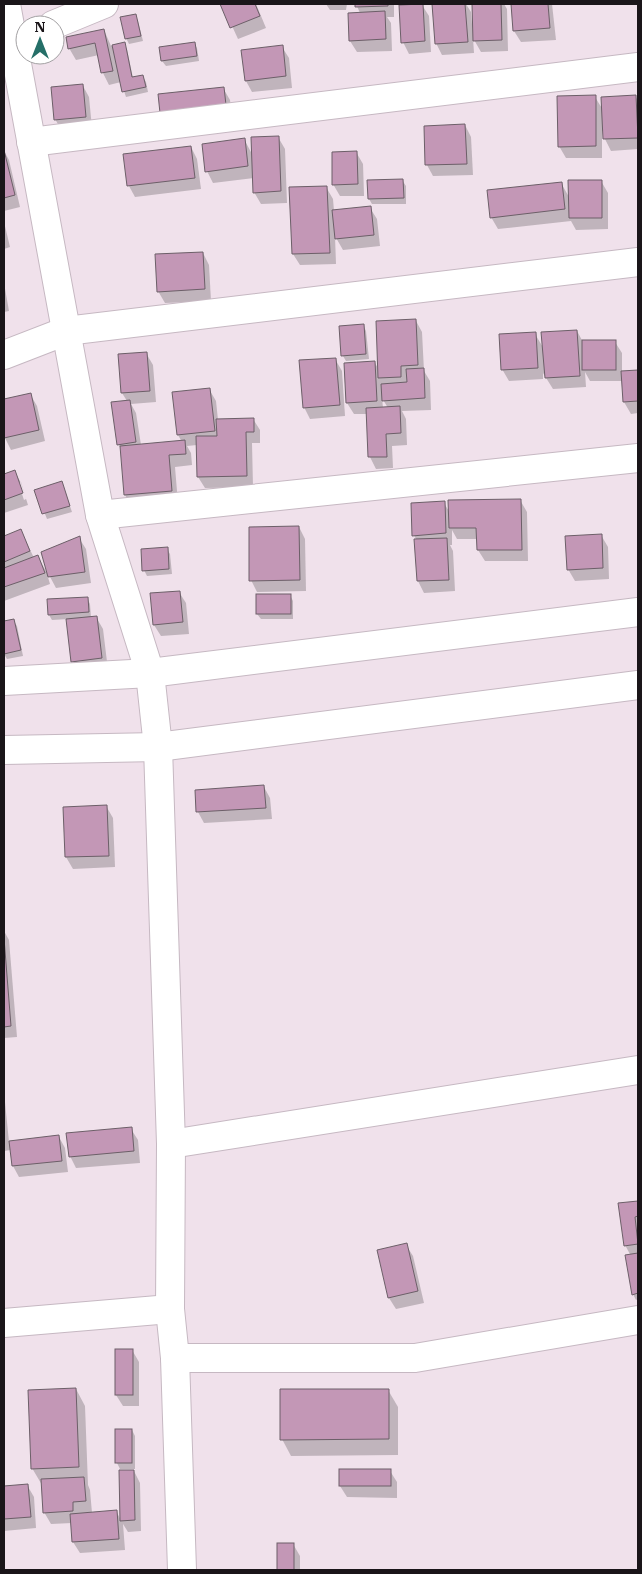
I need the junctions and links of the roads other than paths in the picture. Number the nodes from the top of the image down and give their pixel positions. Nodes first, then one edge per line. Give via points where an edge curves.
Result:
1 (6, 4) edge
2 (104, 4) edge
3 (65, 20) edge
4 (14, 42) edge
5 (638, 66) edge
6 (31, 142) junction
7 (638, 262) edge
8 (66, 331) junction
9 (4, 355) edge
10 (638, 458) edge
11 (100, 515) junction
12 (638, 612) edge
13 (150, 673) junction
14 (4, 681) edge
15 (638, 685) edge
16 (158, 746) junction
17 (4, 750) edge
18 (638, 1070) edge
19 (171, 1144) junction
20 (170, 1309) junction
21 (638, 1320) edge
22 (4, 1323) edge
23 (174, 1358) junction
24 (182, 1570) edge

1 - 4 street
2 - 3 street
4 - 6 street
5 - 6 street
6 - 8 street
7 - 8 street
8 - 9 street
8 - 11 street
10 - 11 street
11 - 13 street
12 - 13 street
13 - 14 street
13 - 16 street
15 - 16 street
16 - 17 street
16 - 19 street
18 - 19 street
19 - 20 street
20 - 22 street
20 - 23 street
21 - 23 street via 415,1358
23 - 24 street

